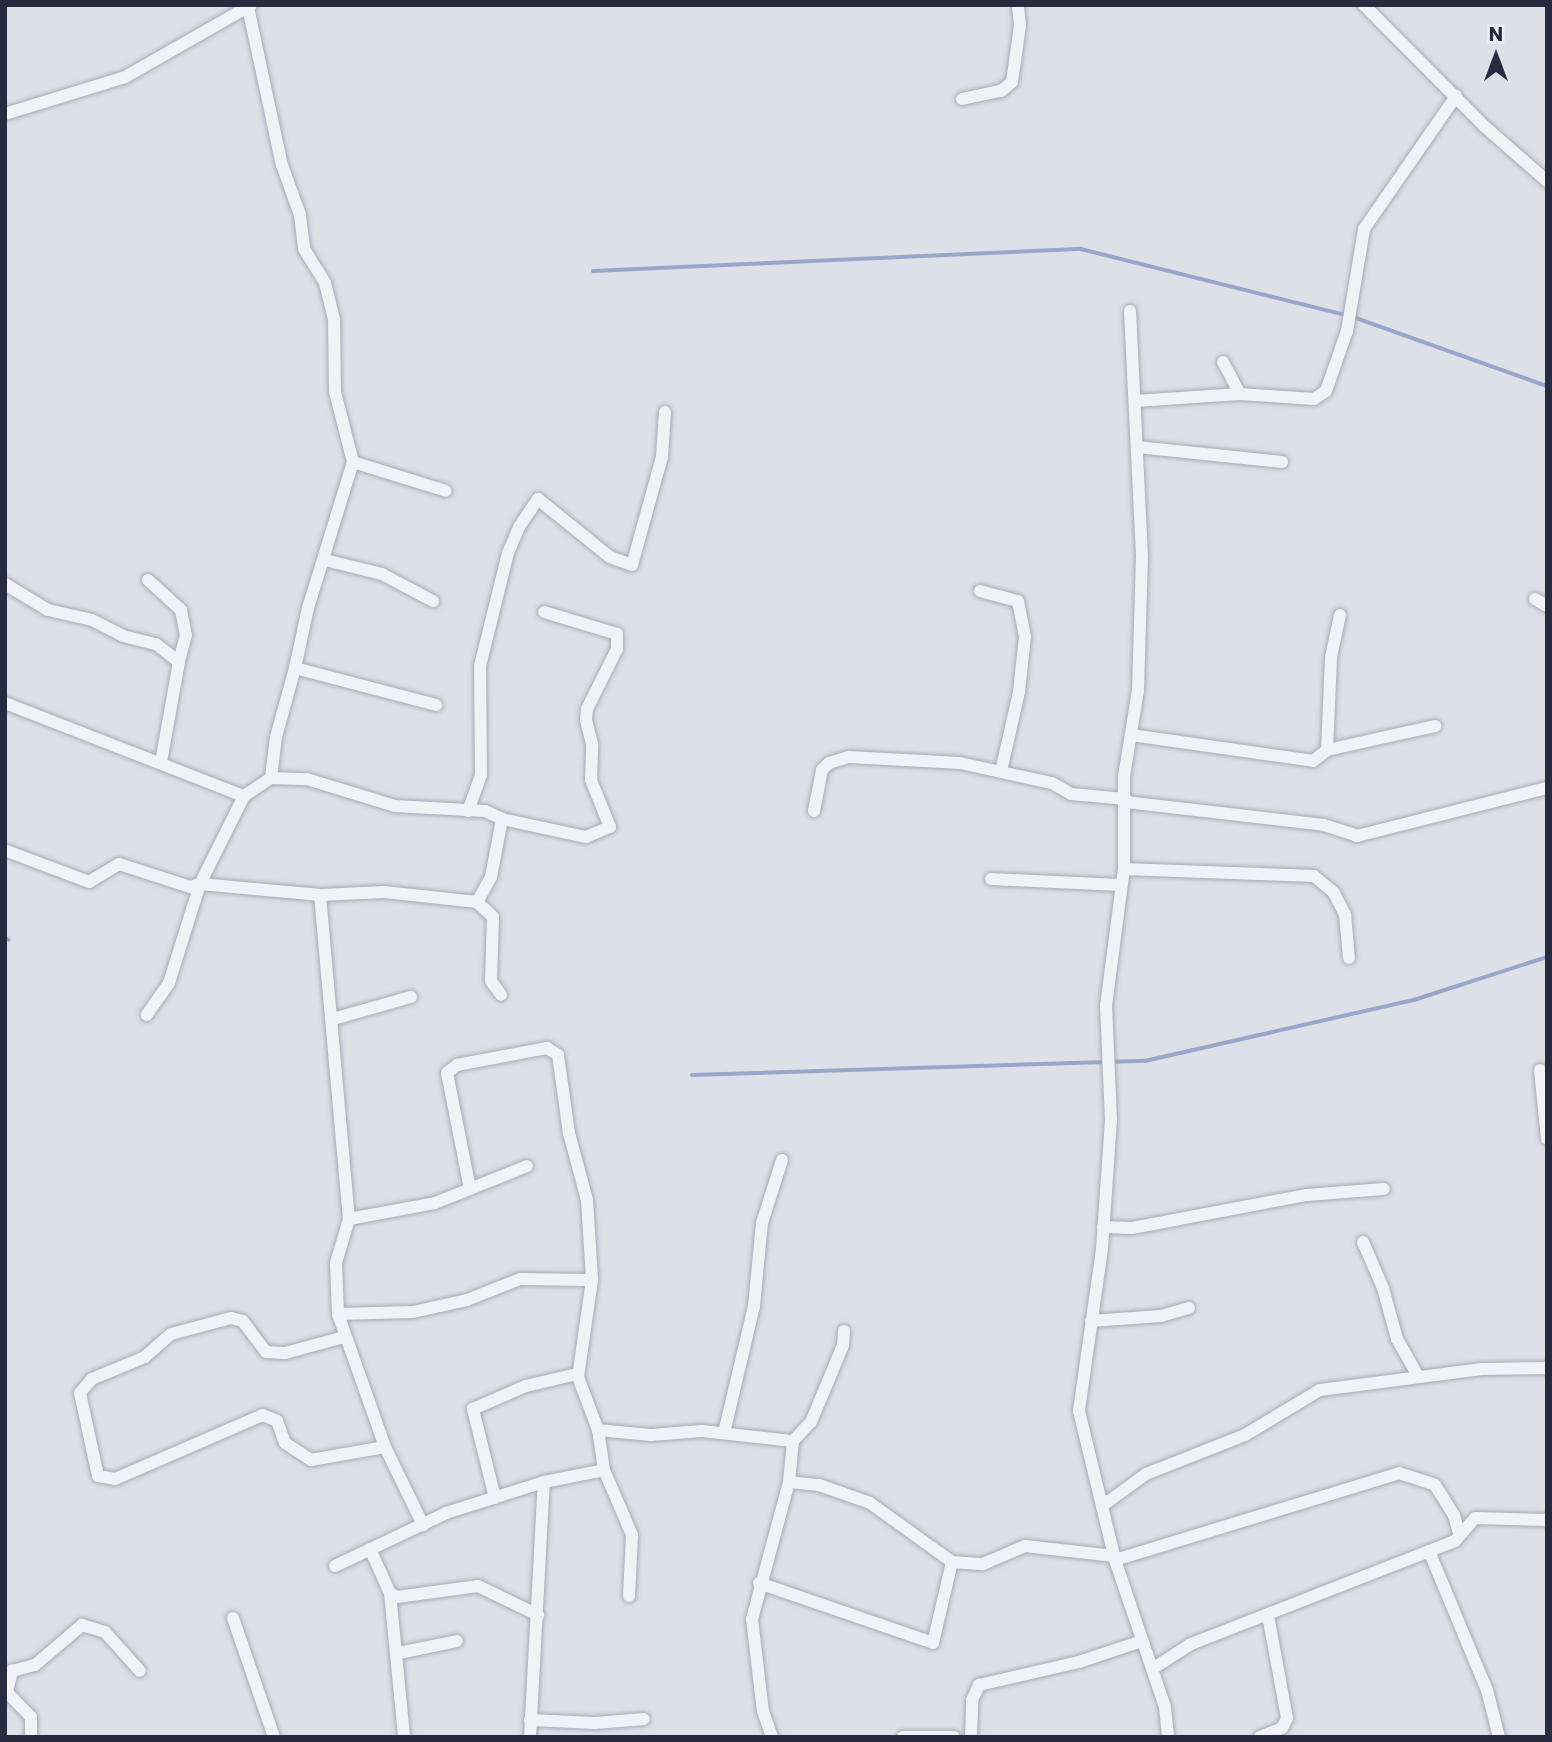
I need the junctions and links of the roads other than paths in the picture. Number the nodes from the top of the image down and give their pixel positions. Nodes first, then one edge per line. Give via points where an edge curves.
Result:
1 (1018, 5) edge
2 (1364, 5) edge
3 (250, 6) edge
4 (1456, 96) junction
5 (962, 99) dead end
6 (5, 114) edge
7 (1547, 181) edge
8 (1130, 311) dead end
9 (1223, 362) dead end
10 (1240, 394) junction
11 (1135, 401) junction
12 (666, 412) dead end
13 (1137, 447) junction
14 (353, 462) junction
15 (1282, 462) dead end
16 (446, 491) dead end
17 (325, 560) junction
18 (148, 580) dead end
19 (5, 584) edge
20 (980, 591) dead end
21 (1535, 599) dead end
22 (433, 601) dead end
23 (1547, 606) edge
24 (544, 612) dead end
25 (1340, 615) dead end
26 (179, 662) junction
27 (295, 668) junction
28 (5, 703) edge
29 (436, 705) dead end
30 (1435, 726) dead end
31 (1131, 736) junction
32 (1327, 750) junction
33 (161, 762) junction
34 (1001, 771) junction
35 (271, 778) junction
36 (1547, 788) edge
37 (244, 796) junction
38 (1126, 801) junction
39 (468, 811) junction
40 (814, 811) dead end
41 (502, 820) junction
42 (7, 851) edge
43 (1124, 869) junction
44 (991, 879) dead end
45 (200, 884) junction
46 (1119, 885) junction
47 (320, 895) junction
48 (477, 902) junction
49 (1349, 958) dead end
50 (500, 995) dead end
51 (411, 998) dead end
52 (147, 1016) dead end
53 (333, 1019) junction
54 (1540, 1070) dead end
55 (1547, 1139) edge
56 (782, 1160) dead end
57 (527, 1166) dead end
58 (470, 1189) junction
59 (1384, 1189) dead end
60 (349, 1219) junction
61 (1103, 1227) junction
62 (1363, 1242) dead end
63 (592, 1280) junction
64 (1189, 1308) dead end
65 (338, 1314) junction
66 (1091, 1321) junction
67 (844, 1331) dead end
68 (344, 1338) junction
69 (1547, 1368) edge
70 (577, 1374) junction
71 (1418, 1377) junction
72 (598, 1430) junction
73 (724, 1433) junction
74 (793, 1441) junction
75 (385, 1447) junction
76 (604, 1470) junction
77 (544, 1482) junction
78 (789, 1482) junction
79 (495, 1498) junction
80 (1102, 1506) junction
81 (1547, 1520) edge
82 (423, 1525) junction
83 (1459, 1534) junction
84 (370, 1549) junction
85 (1429, 1551) junction
86 (1115, 1558) junction
87 (952, 1562) junction
88 (335, 1566) dead end
89 (759, 1583) junction
90 (390, 1593) junction
91 (629, 1596) dead end
92 (538, 1615) junction
93 (1268, 1615) junction
94 (233, 1618) dead end
95 (1142, 1641) junction
96 (457, 1642) dead end
97 (398, 1653) junction
98 (1152, 1669) junction
99 (140, 1671) dead end
100 (644, 1719) dead end
101 (530, 1720) junction
102 (31, 1737) edge
103 (274, 1737) edge
104 (404, 1737) edge
105 (530, 1737) edge
106 (772, 1737) edge
107 (903, 1737) edge
108 (954, 1737) edge
109 (971, 1737) edge
110 (1168, 1737) edge
111 (1260, 1737) edge
112 (1499, 1737) edge

1 - 5 street via 1020,25 1012,82 1002,91
2 - 4 street
3 - 6 street via 125,78
3 - 14 street via 282,165 300,215 303,249 325,283 331,308 335,392
4 - 7 street
4 - 10 street via 1364,229 1347,331 1326,391 1314,399
8 - 11 street
9 - 10 street
10 - 11 street
11 - 13 street
12 - 39 street via 662,457 632,565 610,557 538,499 519,527 508,553 480,666 481,775
13 - 15 street
13 - 31 street via 1142,556 1138,690
14 - 16 street
14 - 17 street
17 - 22 street via 382,575
17 - 27 street via 308,608
18 - 26 street via 181,610 186,635
19 - 26 street via 48,610 92,620 123,636 156,644
20 - 34 street via 1018,601 1026,636
21 - 23 street
24 - 41 street via 617,634 617,649 586,709 592,744 591,780 610,827 586,837
25 - 32 street via 1331,657
26 - 33 street
27 - 29 street
27 - 35 street via 276,737
28 - 33 street
30 - 32 street
31 - 32 street via 1313,761
31 - 38 street
33 - 37 street
34 - 38 street via 1052,783 1070,794
34 - 40 street via 945,761 838,759 822,770
35 - 37 street
35 - 39 street via 307,779 395,806
36 - 38 street via 1357,836 1324,825
37 - 45 street
38 - 43 street
39 - 41 street via 485,811
41 - 48 street via 491,877
42 - 45 street via 89,882 119,864 190,887
43 - 46 street
43 - 49 street via 1314,876 1334,893 1345,915
44 - 46 street
45 - 47 street
45 - 52 street via 169,983
46 - 61 street via 1107,1005 1111,1120
47 - 48 street via 384,892
47 - 53 street
48 - 50 street via 493,917 491,981
51 - 53 street
53 - 60 street
54 - 55 street
56 - 73 street via 762,1223 754,1306
57 - 58 street
58 - 60 street via 412,1209
58 - 63 street via 447,1073 457,1065 547,1048 558,1055 569,1133 587,1200
59 - 61 street via 1307,1195 1132,1228
60 - 65 street via 336,1263
61 - 66 street
62 - 71 street via 1383,1287 1397,1339
63 - 65 street via 520,1279 467,1300 413,1312
63 - 70 street
64 - 66 street via 1179,1314
65 - 68 street
66 - 80 street via 1079,1411
67 - 74 street via 843,1345 811,1422
68 - 75 street
68 - 75 street via 285,1353 266,1352 243,1321 231,1318 170,1334 145,1357 92,1379 80,1393 98,1476 115,1479 263,1415 277,1421 285,1443 311,1460
69 - 71 street
70 - 72 street
70 - 79 street via 526,1386 472,1409
71 - 80 street via 1320,1390 1245,1435 1135,1480
72 - 73 street via 651,1435
72 - 76 street
73 - 74 street
74 - 78 street
75 - 82 street
76 - 77 street
76 - 91 street via 632,1535
77 - 79 street
77 - 92 street
78 - 87 street via 819,1485 870,1503
78 - 89 street
79 - 82 street
80 - 86 street
81 - 83 street via 1475,1518
82 - 84 street
83 - 85 street via 1455,1541
83 - 86 street via 1454,1515 1435,1485 1399,1473
84 - 88 street
84 - 90 street
85 - 93 street
85 - 112 street via 1486,1690
86 - 87 street via 1025,1546 983,1564
86 - 95 street
87 - 89 street via 933,1643
89 - 106 street via 752,1637 763,1711
90 - 92 street via 397,1597 478,1586
90 - 97 street
92 - 101 street
93 - 98 street via 1191,1644
93 - 111 street via 1287,1718 1282,1728
94 - 103 street
95 - 98 street
95 - 109 street via 1079,1662 979,1685 972,1700
96 - 97 street
97 - 104 street
98 - 110 street via 1165,1707
99 - 102 street via 105,1632 82,1625 35,1665 12,1671 7,1692 31,1717
100 - 101 street via 595,1723
101 - 105 street
107 - 108 street

